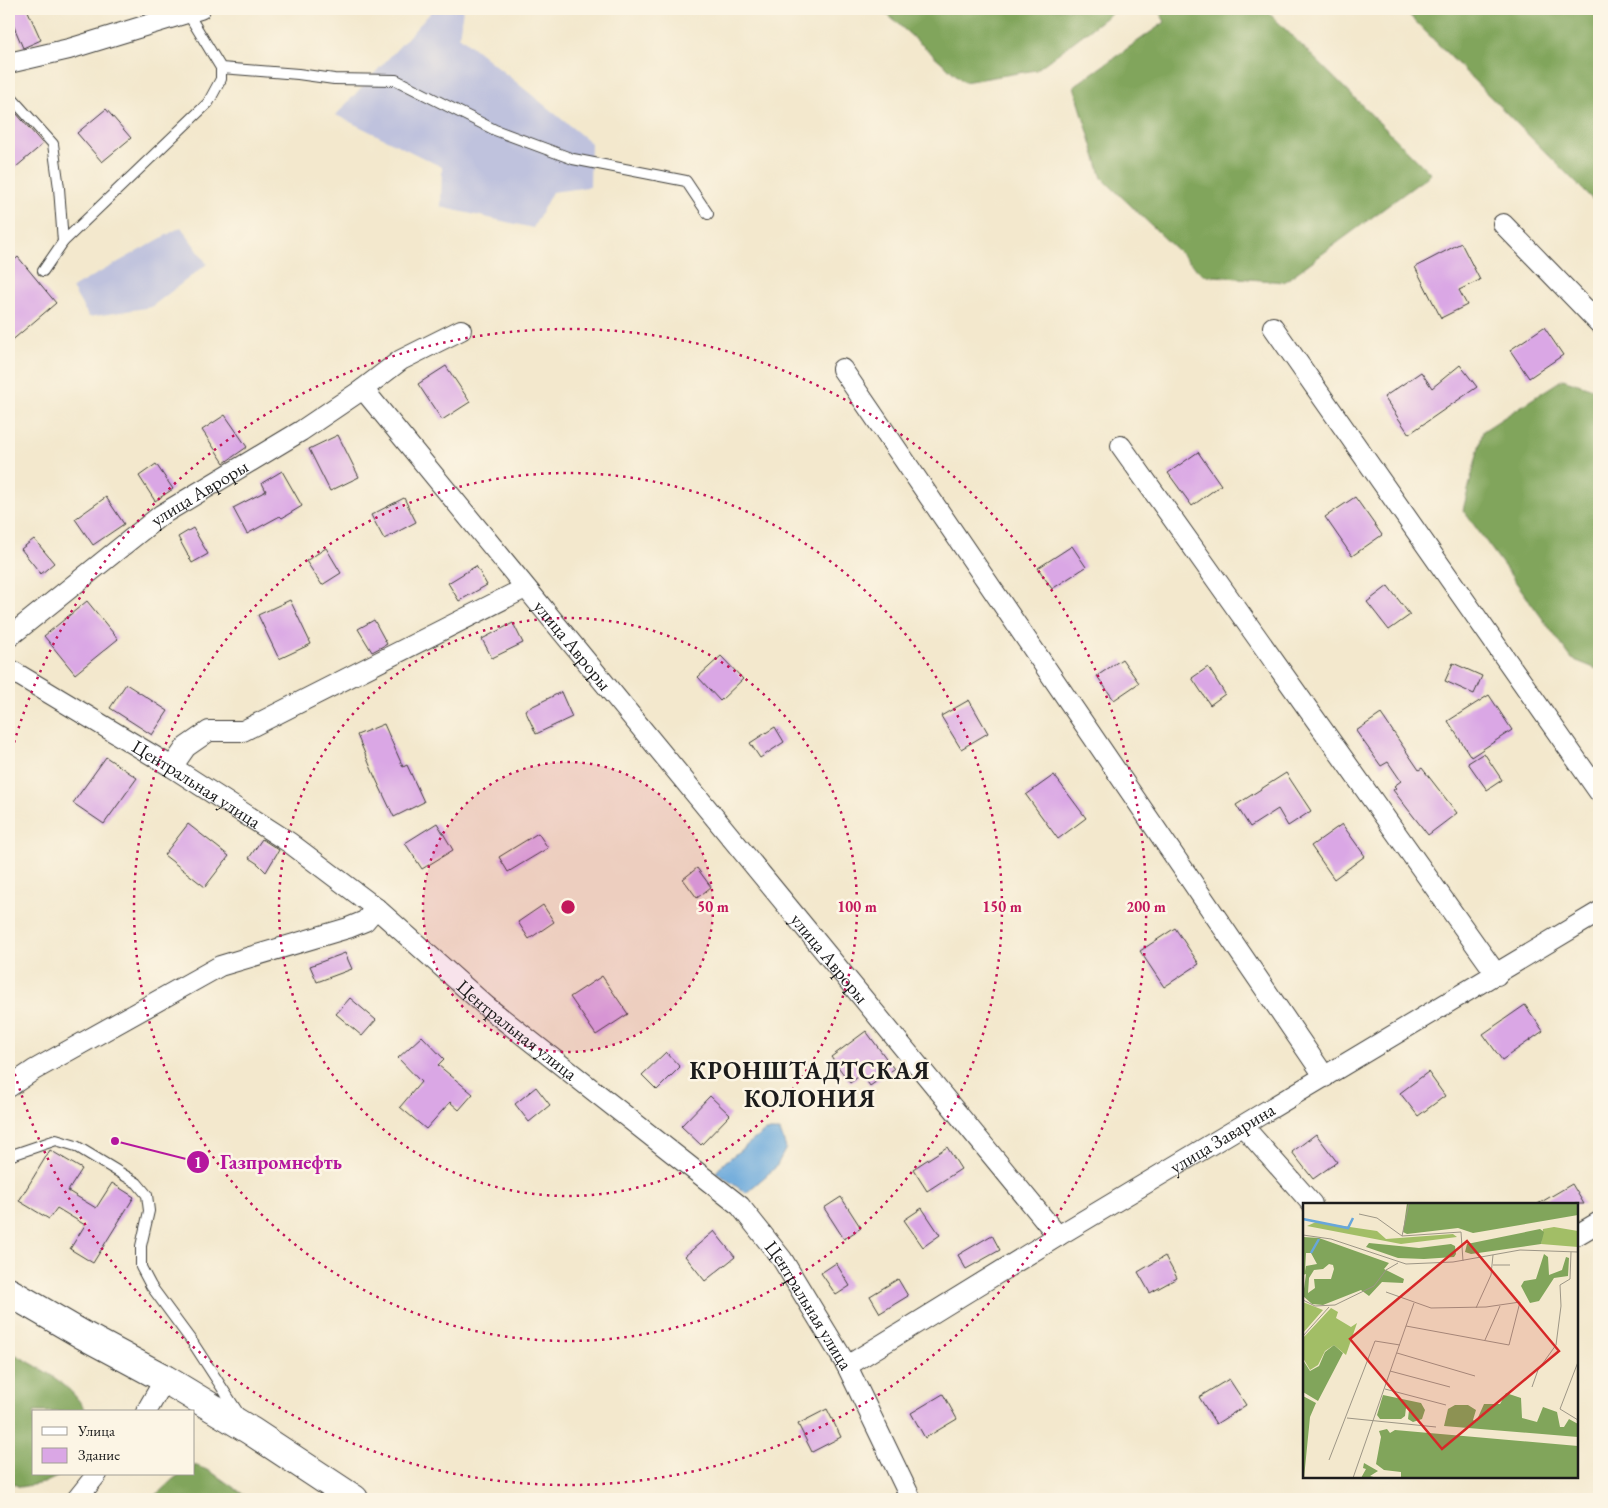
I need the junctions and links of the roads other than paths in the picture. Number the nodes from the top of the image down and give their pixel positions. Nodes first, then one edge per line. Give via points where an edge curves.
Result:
1 (193, 10) edge
2 (9, 63) edge
3 (221, 68) junction
4 (9, 95) edge
5 (708, 214) dead end
6 (1503, 224) dead end
7 (62, 242) junction
8 (43, 271) dead end
9 (1599, 323) edge
10 (1273, 327) dead end
11 (461, 330) dead end
12 (842, 369) dead end
13 (363, 389) junction
14 (1121, 446) dead end
15 (525, 588) junction
16 (9, 637) edge
17 (9, 669) edge
18 (172, 767) junction
19 (1599, 792) edge
20 (376, 908) junction
21 (1599, 912) edge
22 (1497, 975) junction
23 (1324, 1077) junction
24 (9, 1087) edge
25 (1243, 1126) junction
26 (9, 1156) edge
27 (1311, 1203) edge
28 (1599, 1222) edge
29 (1578, 1234) edge
30 (1058, 1236) junction
31 (9, 1292) edge
32 (847, 1366) junction
33 (165, 1379) junction
34 (147, 1410) edge
35 (250, 1431) junction
36 (95, 1476) edge
37 (77, 1499) edge
38 (354, 1499) edge
39 (911, 1499) edge

1 - 2 street via 69,49
1 - 3 lane
3 - 5 lane via 334,80 396,80 495,130 573,159 686,181
3 - 7 lane via 221,79 208,104
4 - 7 lane via 53,144 60,188
6 - 9 street
7 - 8 lane
10 - 19 street
11 - 13 street via 401,360
12 - 23 street
13 - 15 street, улица Авроры
13 - 16 street, улица Авроры via 301,431 161,515
14 - 22 street
15 - 18 street via 243,731 209,731 186,747
15 - 30 street, улица Авроры
17 - 18 street, Центральная улица
18 - 20 street, Центральная улица via 290,843
20 - 24 street via 365,921 348,928 220,966
20 - 32 street, Центральная улица via 486,1006 740,1206 782,1259
21 - 22 street, улица Заварина
22 - 23 street, улица Заварина
23 - 25 street, улица Заварина
25 - 27 street
25 - 30 street, улица Заварина
26 - 35 lane via 56,1140 76,1146 137,1183 147,1195 149,1211 141,1246 141,1267
28 - 29 street
30 - 32 street, улица Заварина
31 - 33 main road
32 - 39 street, Центральная улица
33 - 34 street
33 - 35 main road
35 - 38 main road
36 - 37 street

